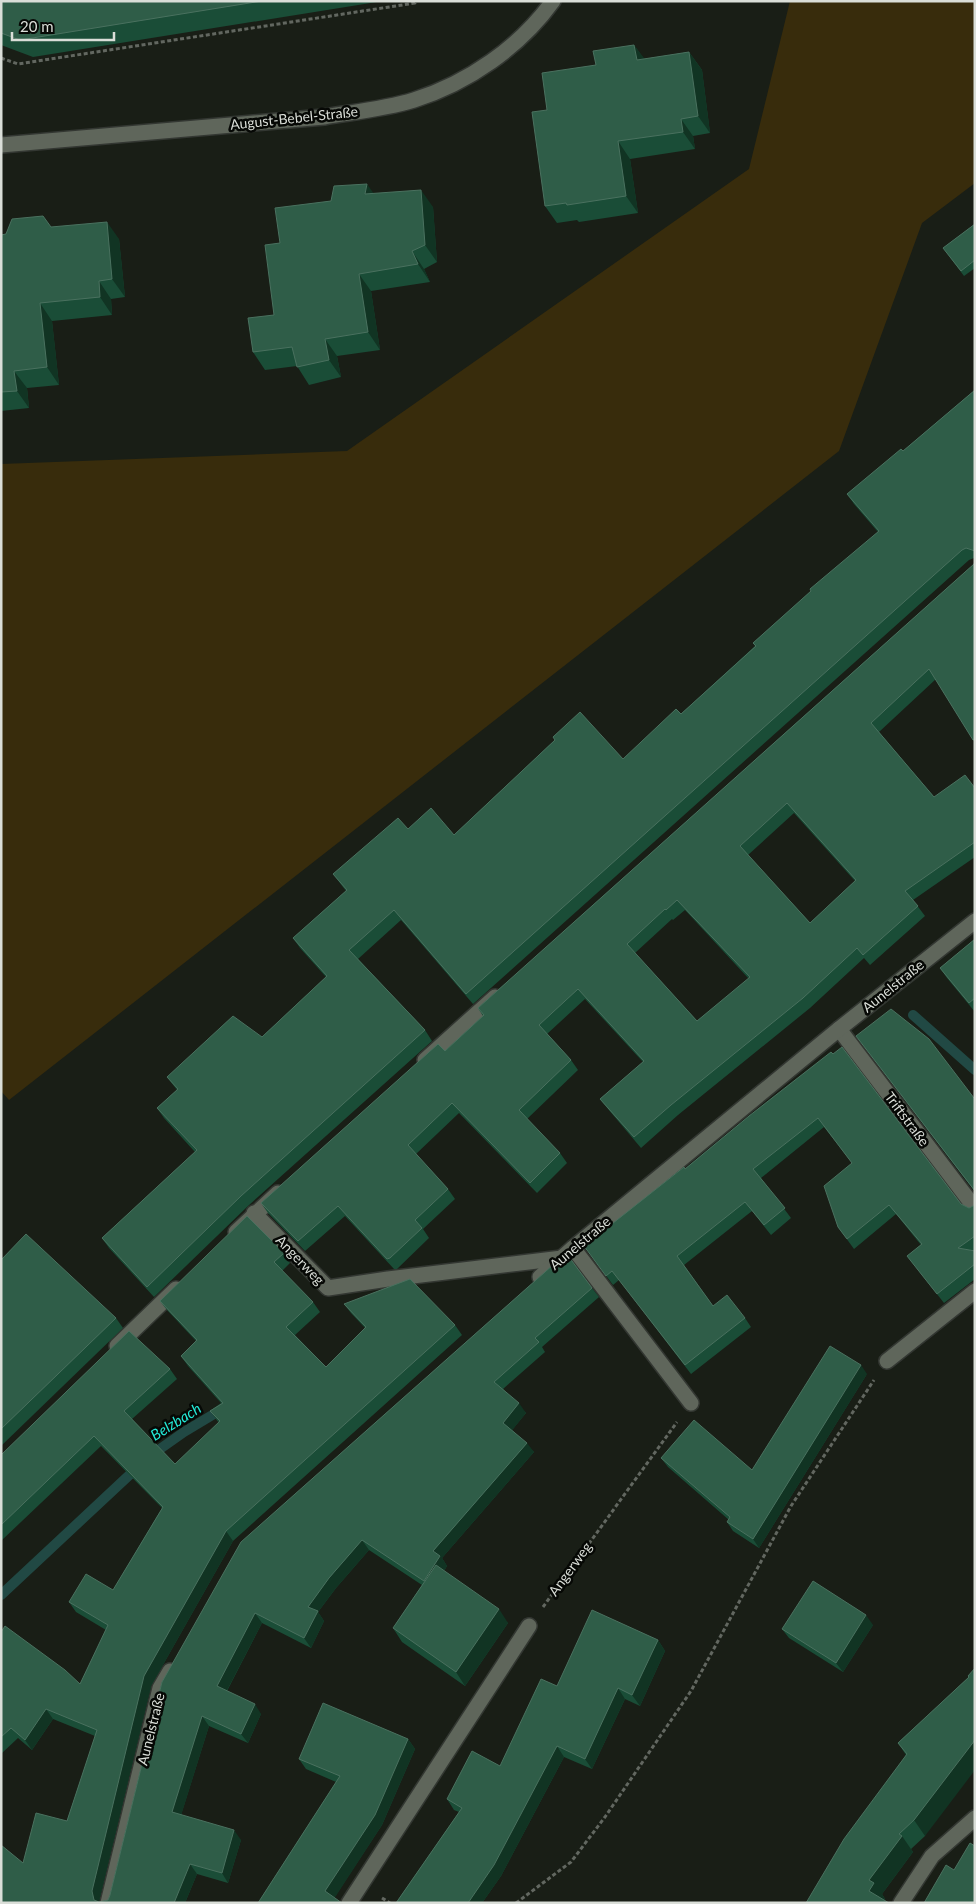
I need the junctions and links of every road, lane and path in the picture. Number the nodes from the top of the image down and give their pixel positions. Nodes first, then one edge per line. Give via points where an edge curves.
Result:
1 (415, 1) edge
2 (553, 1) edge
3 (1, 58) edge
4 (1, 145) edge
5 (975, 921) edge
6 (507, 987) edge
7 (839, 1030) junction
8 (418, 1067) edge
9 (292, 1180) edge
10 (975, 1208) edge
11 (254, 1214) junction
12 (226, 1241) edge
13 (573, 1248) junction
14 (562, 1258) junction
15 (184, 1282) edge
16 (532, 1284) edge
17 (975, 1292) edge
18 (107, 1356) edge
19 (886, 1361) joint
20 (691, 1404) joint
21 (529, 1626) joint
22 (179, 1655) edge
23 (975, 1818) edge
24 (108, 1903) edge
25 (349, 1903) edge
26 (516, 1903) edge
27 (901, 1903) edge

1 - 3 path via 18,64
2 - 4 street, August-Bebel-Straße via 519,40 487,65 452,85 415,100 324,116
5 - 7 street, Aunelstraße
6 - 8 street
7 - 10 street, Triftstraße
7 - 13 street, Aunelstraße
9 - 11 street
11 - 12 street
11 - 14 street, Angerweg via 328,1288
13 - 14 street, Aunelstraße
13 - 20 street
14 - 16 street, Aunelstraße
15 - 18 street
17 - 19 street
19 - 26 path via 792,1506 691,1691 605,1817 571,1862
20 - 21 path, Angerweg
21 - 25 street
22 - 24 street, Aunelstraße via 160,1688
23 - 27 street via 932,1856

